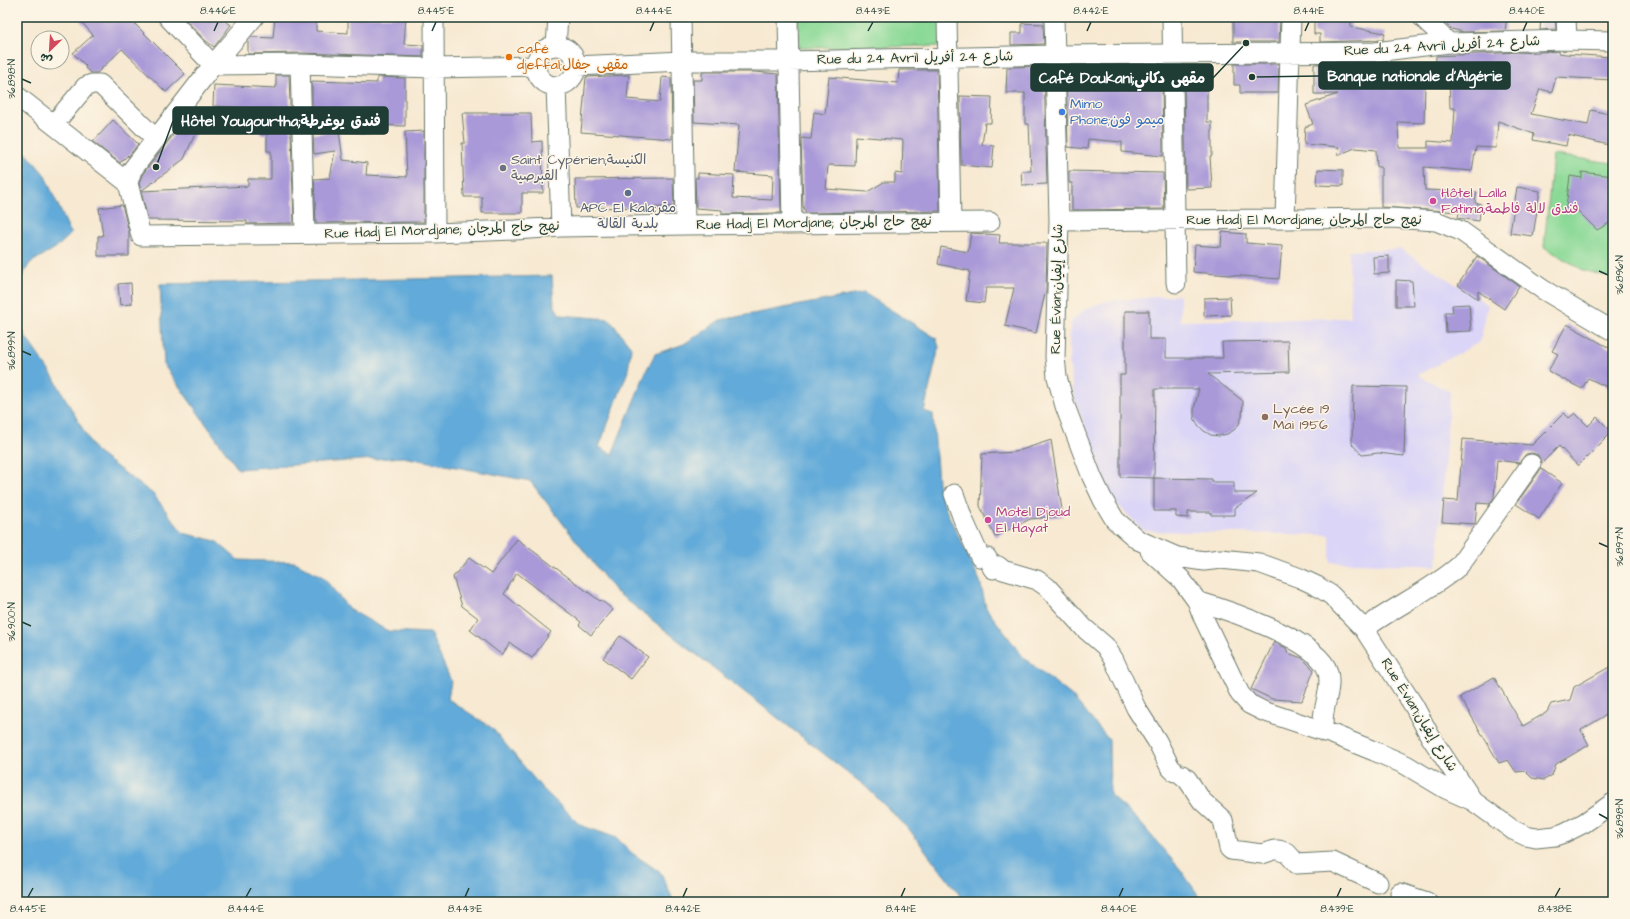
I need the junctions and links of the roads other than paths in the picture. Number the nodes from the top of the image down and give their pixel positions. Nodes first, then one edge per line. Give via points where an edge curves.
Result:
1 (168, 17) edge
2 (254, 17) edge
3 (434, 17) edge
4 (558, 17) edge
5 (681, 17) edge
6 (788, 17) edge
7 (948, 17) edge
8 (1054, 17) edge
9 (1172, 17) edge
10 (1291, 17) edge
11 (1422, 17) edge
12 (1566, 17) edge
13 (1567, 40) junction
14 (1613, 41) edge
15 (1449, 43) junction
16 (556, 46) junction
17 (1290, 52) junction
18 (1173, 54) junction
19 (1054, 55) junction
20 (948, 58) junction
21 (682, 61) junction
22 (788, 61) junction
23 (300, 64) junction
24 (213, 65) junction
25 (536, 66) junction
26 (576, 66) junction
27 (434, 68) junction
28 (556, 86) junction
29 (17, 96) edge
30 (54, 124) junction
31 (156, 139) junction
32 (128, 183) junction
33 (1285, 219) junction
34 (1175, 220) junction
35 (1059, 221) junction
36 (951, 222) junction
37 (990, 222) dead end
38 (792, 224) junction
39 (685, 225) junction
40 (561, 227) junction
41 (435, 233) junction
42 (305, 234) junction
43 (1176, 283) dead end
44 (1613, 331) edge
45 (1531, 464) dead end
46 (954, 494) dead end
47 (1138, 540) junction
48 (1197, 601) junction
49 (1364, 629) junction
50 (1324, 732) junction
51 (1473, 802) junction
52 (1613, 802) edge
53 (1378, 883) dead end
54 (1400, 894) dead end
55 (1428, 902) edge

1 - 24 street
2 - 24 street
3 - 27 street
4 - 16 street
5 - 21 street
6 - 22 street
7 - 20 street
8 - 19 street, Rue Évian;شارع إيفيان
9 - 18 street
10 - 17 street
11 - 15 street
12 - 13 street
13 - 14 street, Rue du 24 Avril شارع 24 أفريل
13 - 15 street, Rue du 24 Avril شارع 24 أفريل
15 - 17 street, Rue du 24 Avril شارع 24 أفريل via 1375,52
16 - 25 street via 549,47 539,55
16 - 26 street via 572,54
17 - 18 street, Rue du 24 Avril شارع 24 أفريل
17 - 33 street
18 - 19 street, Rue du 24 Avril شارع 24 أفريل
18 - 34 street
19 - 20 street, Rue du 24 Avril شارع 24 أفريل
19 - 35 street, Rue Évian;شارع إيفيان
20 - 22 street, Rue du 24 Avril شارع 24 أفريل
20 - 36 street
21 - 22 street, Rue du 24 Avril شارع 24 أفريل
21 - 26 street, Rue du 24 Avril شارع 24 أفريل
21 - 39 street
22 - 38 street
23 - 24 street
23 - 27 street
23 - 42 street
24 - 31 street
25 - 27 street
25 - 28 street via 540,78
26 - 28 street via 568,82
27 - 41 street
28 - 40 street
29 - 30 street
30 - 31 street via 85,87 100,84
30 - 32 street
31 - 32 street via 132,170
32 - 42 street, Rue Hadj El Mordjane; نهج حاج المرجان via 141,236
33 - 34 street, Rue Hadj El Mordjane; نهج حاج المرجان
33 - 44 street, Rue Hadj El Mordjane; نهج حاج المرجان via 1391,218 1422,219 1447,224 1475,240 1542,289
34 - 35 street, Rue Hadj El Mordjane; نهج حاج المرجان
34 - 43 street
35 - 47 street, Rue Évian;شارع إيفيان via 1054,357 1057,377 1065,406 1103,500 1115,520
36 - 37 street, Rue Hadj El Mordjane; نهج حاج المرجان
36 - 38 street, Rue Hadj El Mordjane; نهج حاج المرجان
38 - 39 street, Rue Hadj El Mordjane; نهج حاج المرجان
39 - 40 street, Rue Hadj El Mordjane; نهج حاج المرجان
40 - 41 street, Rue Hadj El Mordjane; نهج حاج المرجان
41 - 42 street, Rue Hadj El Mordjane; نهج حاج المرجان
45 - 49 street via 1459,566 1444,579 1381,616
46 - 53 street via 980,557 987,558 993,569 998,566 1003,570 1037,580 1105,646 1136,708 1170,766 1187,779 1202,801 1223,820 1231,850 1262,854 1279,850 1287,853 1297,864 1333,862
47 - 48 street, Rue Évian;شارع إيفيان via 1181,579
47 - 49 street, Rue Évian;شارع إيفيان via 1177,557 1260,563 1287,573 1331,595
48 - 50 street, Rue Évian;شارع إيفيان via 1240,694 1249,704
48 - 50 street via 1233,612 1297,642 1318,656 1328,671 1330,692 1322,723
49 - 51 street, Rue Évian;شارع إيفيان
50 - 51 street, Rue Évian;شارع إيفيان via 1406,765
51 - 52 street, Rue Évian;شارع إيفيان via 1513,830 1536,838 1564,833 1584,823
54 - 55 street

